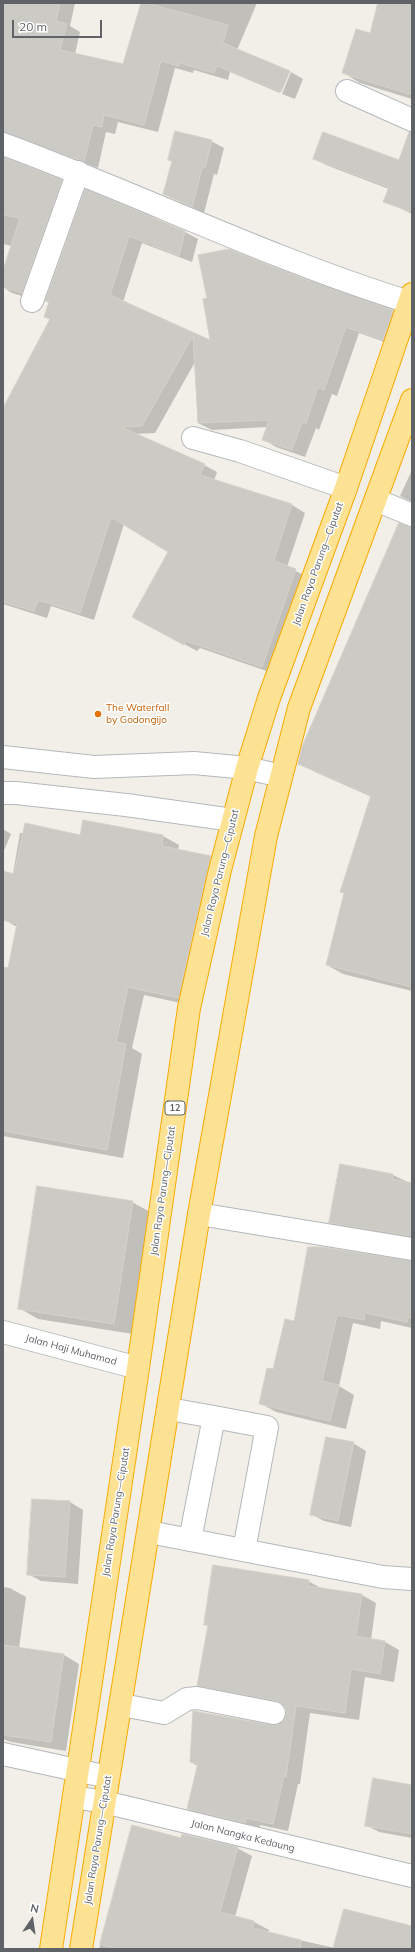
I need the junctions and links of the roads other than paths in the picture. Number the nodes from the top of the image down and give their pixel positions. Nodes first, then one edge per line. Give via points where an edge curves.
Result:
1 (348, 91) dead end
2 (412, 120) edge
3 (3, 144) edge
4 (78, 172) junction
5 (410, 298) edge
6 (32, 301) dead end
7 (412, 400) edge
8 (193, 438) dead end
9 (346, 488) junction
10 (376, 500) junction
11 (412, 515) edge
12 (3, 757) edge
13 (247, 768) junction
14 (281, 776) junction
15 (3, 793) edge
16 (233, 820) junction
17 (199, 1214) junction
18 (412, 1249) edge
19 (3, 1332) edge
20 (138, 1368) junction
21 (169, 1409) junction
22 (214, 1417) junction
23 (149, 1532) junction
24 (190, 1540) junction
25 (244, 1550) junction
26 (412, 1579) edge
27 (122, 1705) junction
28 (274, 1713) dead end
29 (3, 1754) edge
30 (78, 1771) junction
31 (108, 1777) junction
32 (74, 1797) junction
33 (104, 1802) junction
34 (412, 1876) edge
35 (51, 1949) edge
36 (81, 1949) edge

1 - 2 street
3 - 4 street
4 - 5 street via 345,282
4 - 6 street
5 - 9 highway, Jalan Raya Parung—Ciputat / 12
7 - 10 highway, Jalan Raya Parung—Ciputat
8 - 9 street
9 - 13 highway, Jalan Raya Parung—Ciputat / 12 via 269,698
10 - 11 street
10 - 14 highway, Jalan Raya Parung—Ciputat via 299,708
12 - 13 street via 94,767 194,763
13 - 14 street
13 - 16 highway, Jalan Raya Parung—Ciputat / 12
14 - 17 highway, Jalan Raya Parung—Ciputat via 258,877
15 - 16 street via 126,805
16 - 20 highway, Jalan Raya Parung—Ciputat / 12 via 189,1008
17 - 18 street
17 - 21 highway, Jalan Raya Parung—Ciputat
19 - 20 street, Jalan Haji Muhamad
20 - 30 highway, Jalan Raya Parung—Ciputat / 12
21 - 22 street
21 - 23 highway, Jalan Raya Parung—Ciputat
22 - 24 street
22 - 25 street via 267,1427
23 - 24 street
23 - 27 highway, Jalan Raya Parung—Ciputat
24 - 25 street
25 - 26 street via 383,1577
27 - 28 street via 164,1713 187,1698 197,1698
27 - 31 highway, Jalan Raya Parung—Ciputat
29 - 30 street
30 - 31 street
30 - 32 highway, Jalan Raya Parung—Ciputat / 12
31 - 33 highway, Jalan Raya Parung—Ciputat
32 - 33 street, Jalan Nangka Kedaung
32 - 35 highway, Jalan Raya Parung—Ciputat / 12
33 - 34 street, Jalan Nangka Kedaung
33 - 36 highway, Jalan Raya Parung—Ciputat

